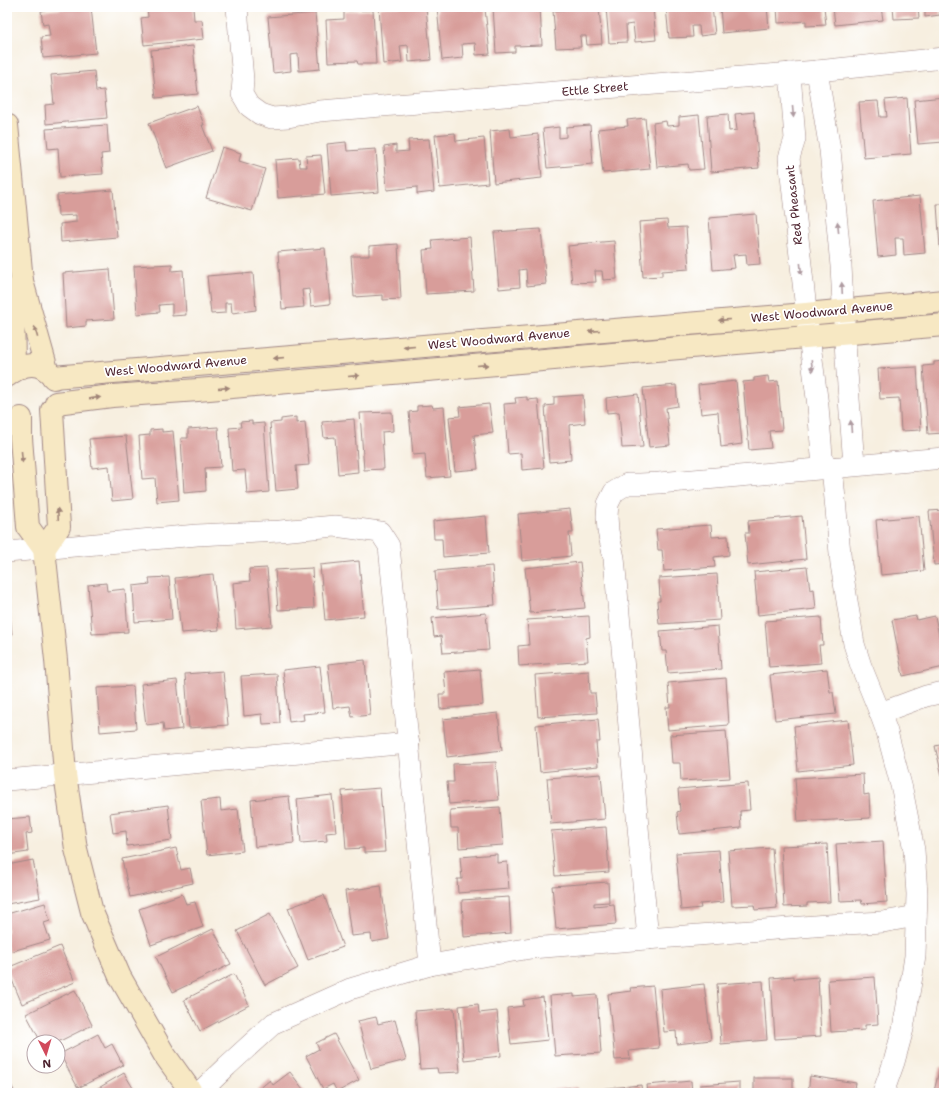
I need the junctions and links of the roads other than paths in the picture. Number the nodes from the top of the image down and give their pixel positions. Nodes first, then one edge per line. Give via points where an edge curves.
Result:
1 (237, 7) edge
2 (944, 58) edge
3 (817, 71) junction
4 (790, 73) junction
5 (7, 125) edge
6 (795, 139) junction
7 (828, 140) junction
8 (22, 281) junction
9 (944, 301) edge
10 (844, 310) junction
11 (806, 314) junction
12 (944, 325) edge
13 (845, 333) junction
14 (808, 336) junction
15 (10, 373) edge
16 (50, 373) junction
17 (54, 406) junction
18 (10, 411) edge
19 (944, 458) edge
20 (854, 465) junction
21 (828, 468) junction
22 (44, 549) junction
23 (7, 552) edge
24 (944, 692) edge
25 (880, 713) junction
26 (408, 743) junction
27 (65, 774) junction
28 (7, 780) edge
29 (916, 916) junction
30 (648, 939) junction
31 (430, 965) junction
32 (192, 1093) edge
33 (199, 1093) edge
34 (883, 1093) edge

1 - 4 street, Ettle Street via 242,94 249,106 260,114 272,118 320,111
2 - 3 street, Ettle Street
3 - 4 street, Ettle Street
3 - 7 street
4 -> 6 street, Red Pheasant
5 - 8 street
6 - 7 street
6 -> 11 street, Red Pheasant via 789,158
10 -> 7 street via 842,266
8 - 15 street via 13,299
16 -> 8 street
9 - 10 street, West Woodward Avenue
10 - 11 street, West Woodward Avenue
10 - 13 street
11 - 14 street, Red Pheasant
11 -> 16 street, West Woodward Avenue
12 - 13 street, West Woodward Avenue
13 - 14 street, West Woodward Avenue
20 -> 13 street
17 -> 14 street, West Woodward Avenue via 112,396
14 -> 21 street, Red Pheasant
15 - 16 street, West Woodward Avenue via 29,365 38,366
16 - 17 street via 57,385 58,395
17 - 18 street via 45,416 29,420
22 -> 17 street via 59,527
18 -> 22 street via 21,438 28,527
19 - 20 street
20 - 21 street
21 - 25 street, Red Pheasant via 854,644
21 - 30 street via 659,484 627,484 614,492 608,504 608,531 614,566
22 - 23 street
22 - 26 street via 335,526 380,532 389,546
22 - 27 street
24 - 25 street
25 - 29 street, Red Pheasant via 896,764 914,850
26 - 27 street
26 - 31 street
27 - 28 street
27 - 32 street via 76,849 92,912 120,977 164,1054
29 - 30 street via 883,922
29 - 34 street, Red Pheasant via 915,956 903,1028
30 - 31 street via 531,948
31 - 33 street via 350,989 274,1023

